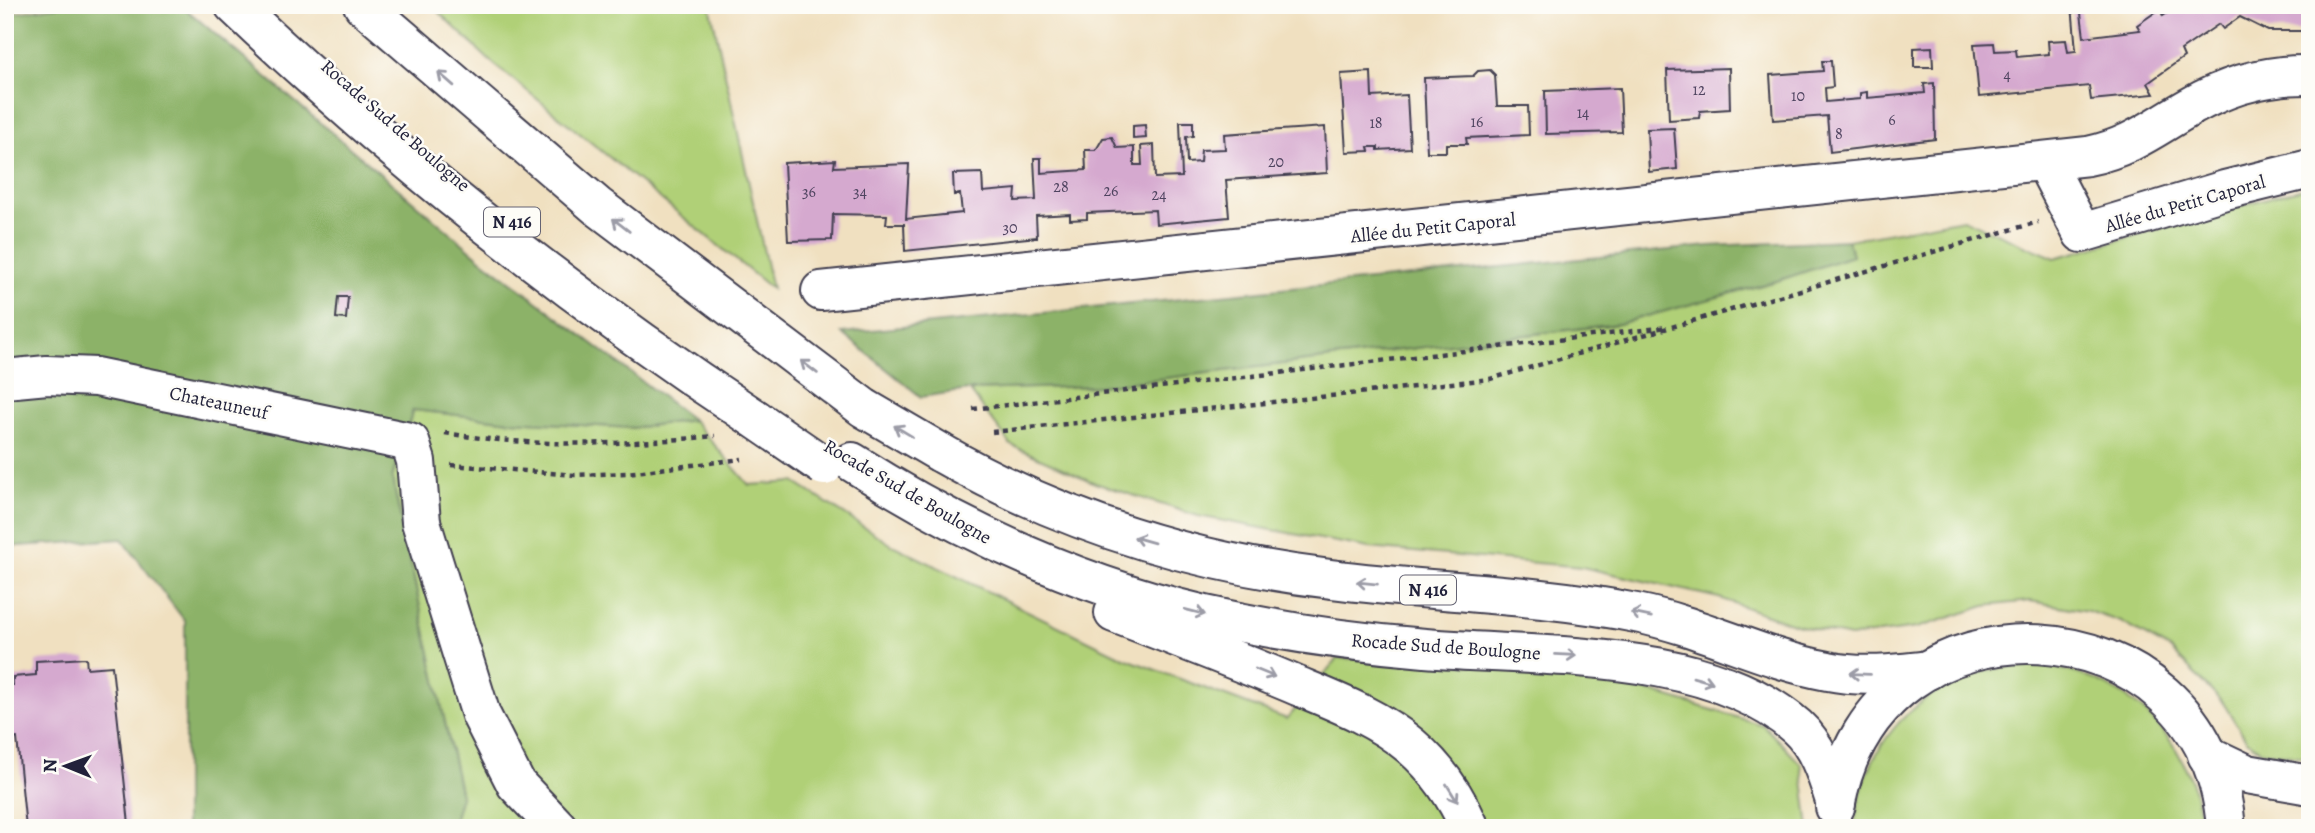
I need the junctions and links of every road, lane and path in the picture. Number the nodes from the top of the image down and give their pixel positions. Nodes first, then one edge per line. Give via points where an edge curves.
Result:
1 (234, 5) edge
2 (261, 5) edge
3 (363, 5) edge
4 (2310, 75) edge
5 (2310, 146) edge
6 (2045, 162) junction
7 (2310, 169) edge
8 (2071, 214) junction
9 (821, 291) dead end
10 (1689, 324) junction
11 (5, 379) edge
12 (973, 409) dead end
13 (753, 423) junction
14 (992, 432) dead end
15 (411, 450) junction
16 (838, 464) junction
17 (1928, 670) junction
18 (2207, 755) junction
19 (2310, 785) edge
20 (1834, 816) edge
21 (558, 828) edge
22 (1470, 828) edge
23 (2226, 828) edge

1 - 13 main road via 326,91 466,209
2 - 13 main road, Rocade Sud de Boulogne / N 416 via 500,213 651,325
17 -> 3 main road, N 416, bridge via 1862,675 1829,672 1635,613 1328,579 1201,556 1061,513 993,482 864,408 597,206
4 - 6 main road, Allée du Petit Caporal via 2275,76 2234,87 2122,148
5 - 8 main road, Allée du Petit Caporal via 2190,176
6 - 8 main road
6 - 9 main road, Allée du Petit Caporal
7 - 8 main road, Allée du Petit Caporal via 2082,233
8 - 10 path
10 - 12 path
10 - 14 path via 1468,383
11 - 15 main road, Chateauneuf via 96,377
13 - 15 path via 601,445 495,441 426,430
13 - 16 main road, bridge
15 - 21 main road via 421,522 481,715 516,784
16 -> 20 main road, Rocade Sud de Boulogne via 992,541 1154,602 1363,642 1612,659 1727,687 1767,705 1800,729 1823,764
16 -> 22 main road via 920,525 995,564 1280,678 1376,722 1436,770
17 - 18 main road via 1967,652 2009,643 2051,643 2094,653 2132,671 2166,697
17 - 20 main road via 1890,701 1868,727 1847,764
18 - 19 main road via 2247,774
18 - 23 main road via 2220,789

